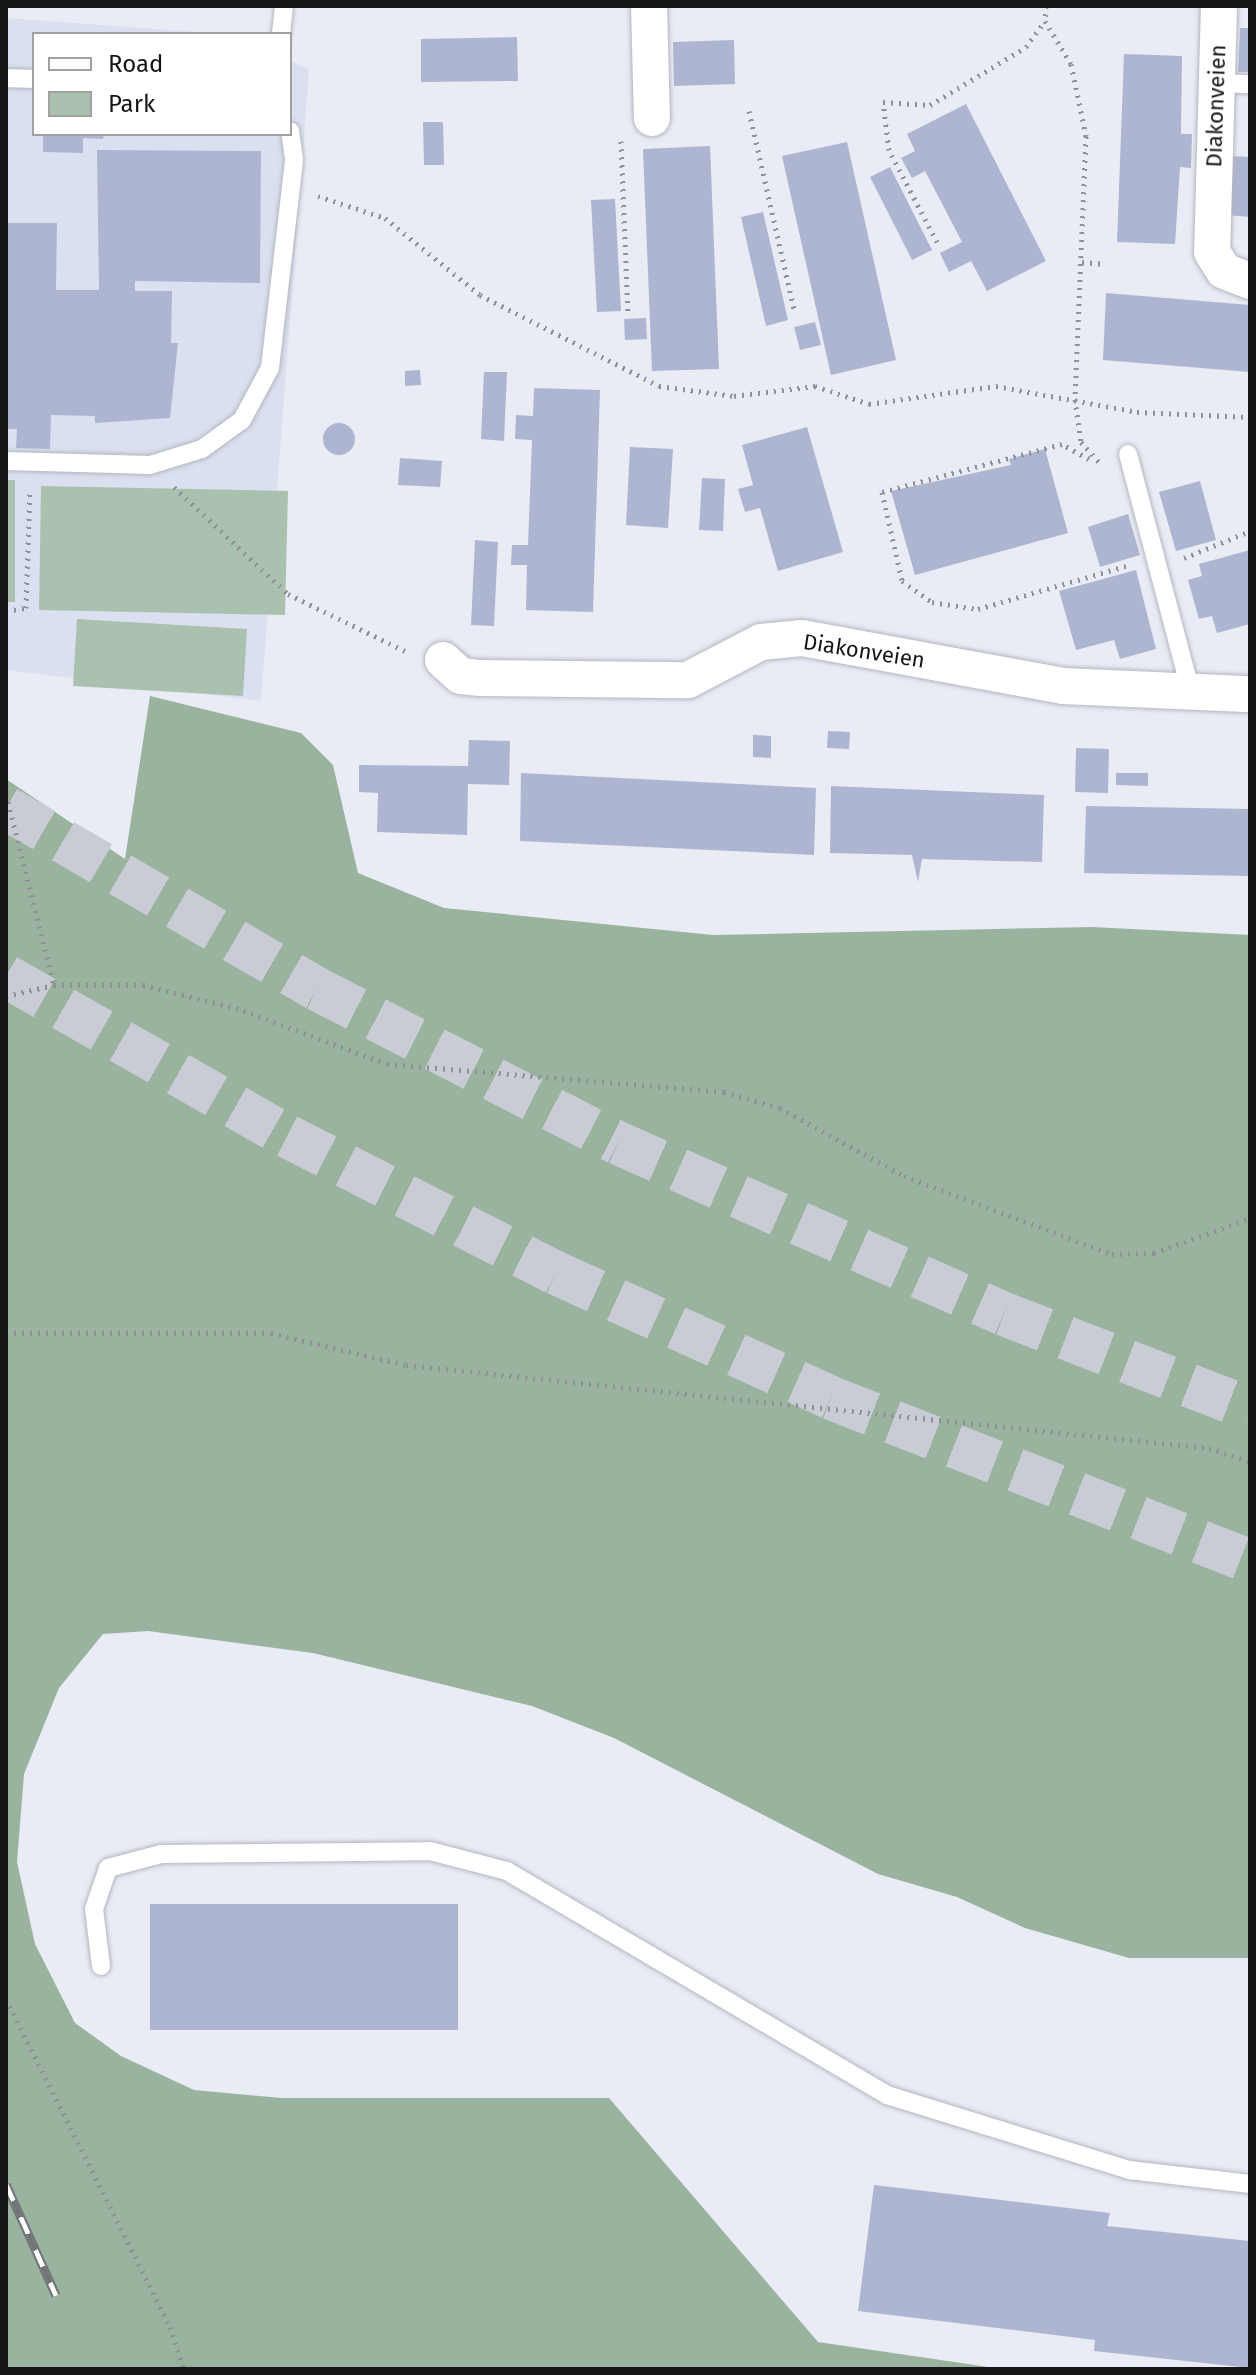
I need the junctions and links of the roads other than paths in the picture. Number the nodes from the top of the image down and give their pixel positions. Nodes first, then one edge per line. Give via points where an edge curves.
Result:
1 (284, 6) edge
2 (649, 6) edge
3 (1219, 6) edge
4 (281, 32) edge
5 (6, 78) edge
6 (32, 79) edge
7 (1234, 83) edge
8 (637, 125) road end
9 (290, 136) edge
10 (1250, 281) edge
11 (1128, 454) dead end
12 (6, 461) edge
13 (443, 660) road end
14 (1191, 692) junction
15 (1250, 694) edge
16 (101, 1966) dead end
17 (1250, 2184) edge

1 - 4 lane
2 - 8 street
3 - 7 street, Diakonveien
5 - 6 lane
7 - 10 street, Diakonveien via 1212,252 1224,271
9 - 12 lane via 291,184 270,368 257,402 226,436 150,465
11 - 14 lane
13 - 14 street, Diakonveien via 461,676 481,678 688,680 761,642 802,638 1064,686
14 - 15 street, Diakonveien
16 - 17 lane via 94,1909 108,1868 161,1854 430,1851 507,1871 887,2095 1129,2170

